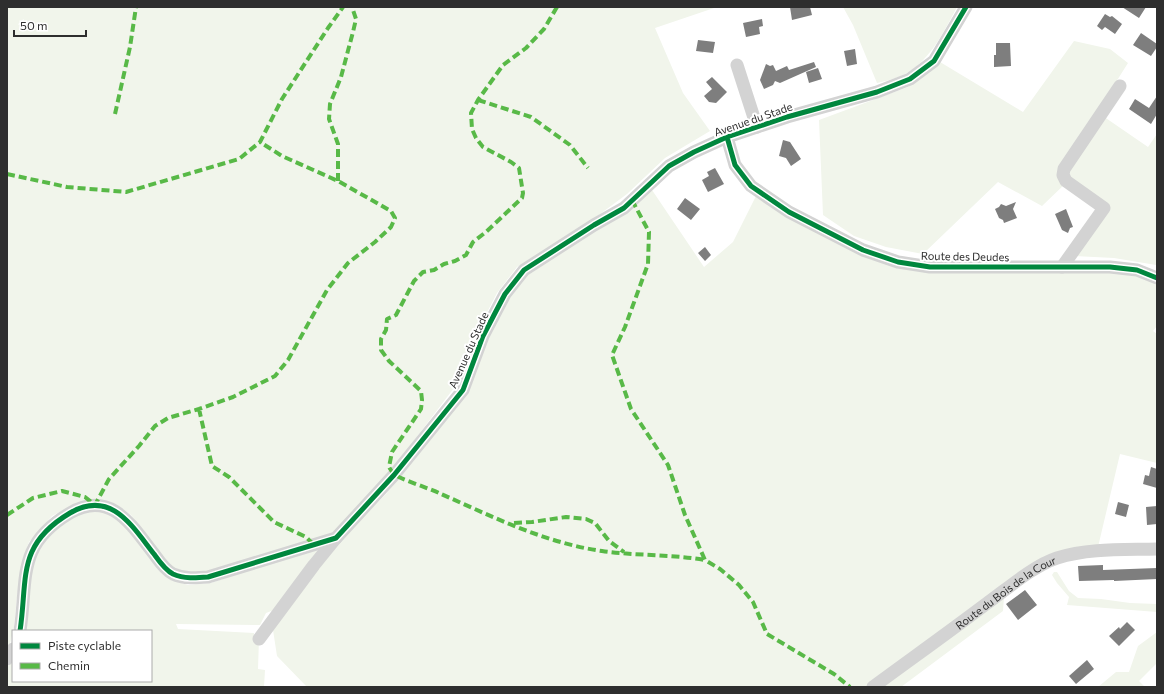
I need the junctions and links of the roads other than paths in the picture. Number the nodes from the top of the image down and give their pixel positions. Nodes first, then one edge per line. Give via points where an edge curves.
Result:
1 (966, 7) edge
2 (737, 65) dead end
3 (1120, 86) dead end
4 (757, 127) junction
5 (726, 137) junction
6 (1062, 267) junction
7 (1157, 278) edge
8 (336, 538) junction
9 (1157, 549) edge
10 (20, 630) edge
11 (259, 639) dead end
12 (873, 687) edge

1 - 4 street, Avenue du Stade via 934,61 910,79 877,92
2 - 4 street
3 - 6 street via 1064,169 1066,181 1104,208
4 - 5 street, Avenue du Stade
5 - 6 street, Route des Deudes via 735,165 751,186 789,212 863,250 898,262 930,267
5 - 8 street, Avenue du Stade via 668,166 624,208 524,270 504,294 483,336 463,390 394,475
6 - 7 street, Route des Deudes via 1137,270
8 - 10 street via 208,577 186,578 172,573 160,562 127,519 112,509 95,505 77,509 55,522 37,540 28,558
8 - 11 street, Avenue du Stade
9 - 12 street, Route du Bois de la Cour via 1091,552 1049,562 1001,593

